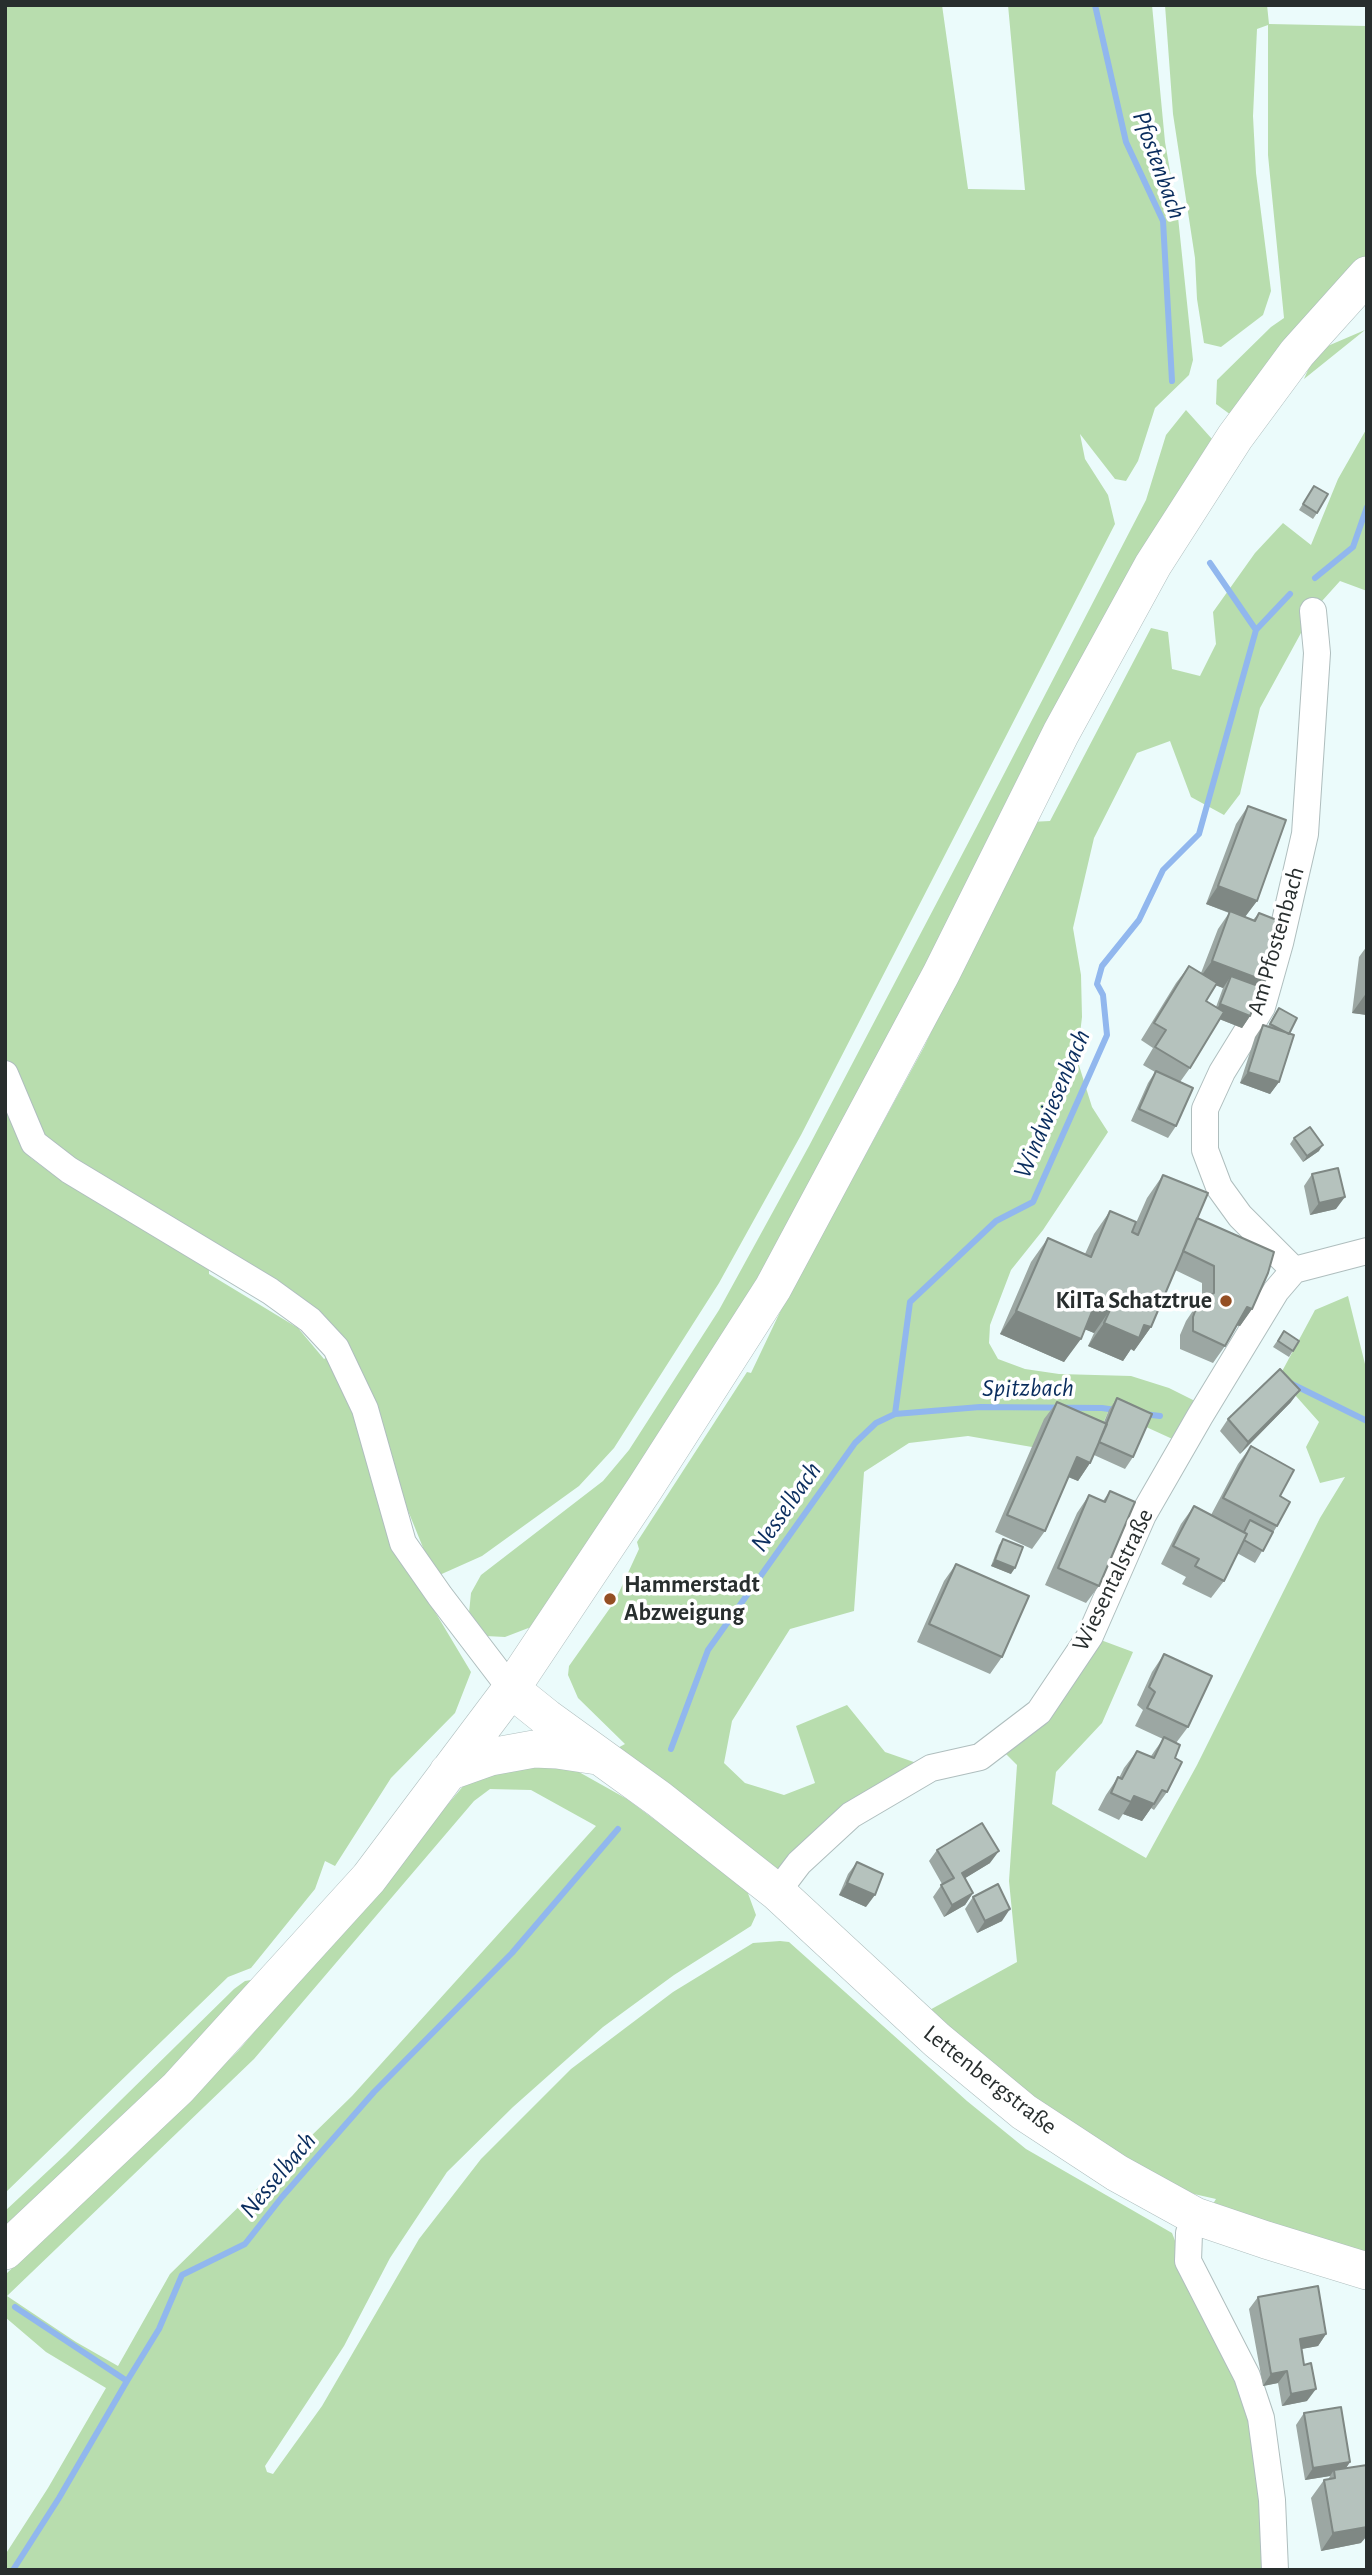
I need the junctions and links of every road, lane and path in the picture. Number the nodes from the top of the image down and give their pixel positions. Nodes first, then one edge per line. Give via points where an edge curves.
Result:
1 (1367, 275) edge
2 (1313, 611) dead end
3 (5, 1074) edge
4 (1367, 1251) edge
5 (1294, 1270) junction
6 (511, 1689) junction
7 (601, 1756) junction
8 (448, 1772) junction
9 (777, 1892) junction
10 (1195, 2216) junction
11 (5, 2251) edge
12 (1367, 2271) edge
13 (1275, 2570) edge

1 - 6 main road via 1297,353 1234,437 1153,565 773,1288
2 - 5 street, Am Pfostenbach via 1317,653 1302,846 1262,1007 1205,1109 1205,1150 1219,1187 1240,1216
3 - 6 street via 34,1143 69,1170 270,1291 310,1320 336,1348 365,1409 403,1543
4 - 5 street
5 - 9 street, Wiesentalstraße via 1200,1416 1143,1515 1090,1636 1039,1712 980,1757 931,1768 851,1815 799,1863
6 - 7 main road, Lettenbergstraße
6 - 8 main road
7 - 8 main road via 534,1749 490,1757
7 - 9 main road, Lettenbergstraße
8 - 11 main road via 369,1878 178,2088
9 - 10 main road, Lettenbergstraße via 937,2040 1024,2112 1117,2173
10 - 12 main road, Lettenbergstraße
10 - 13 street via 1188,2261 1247,2376 1261,2418

